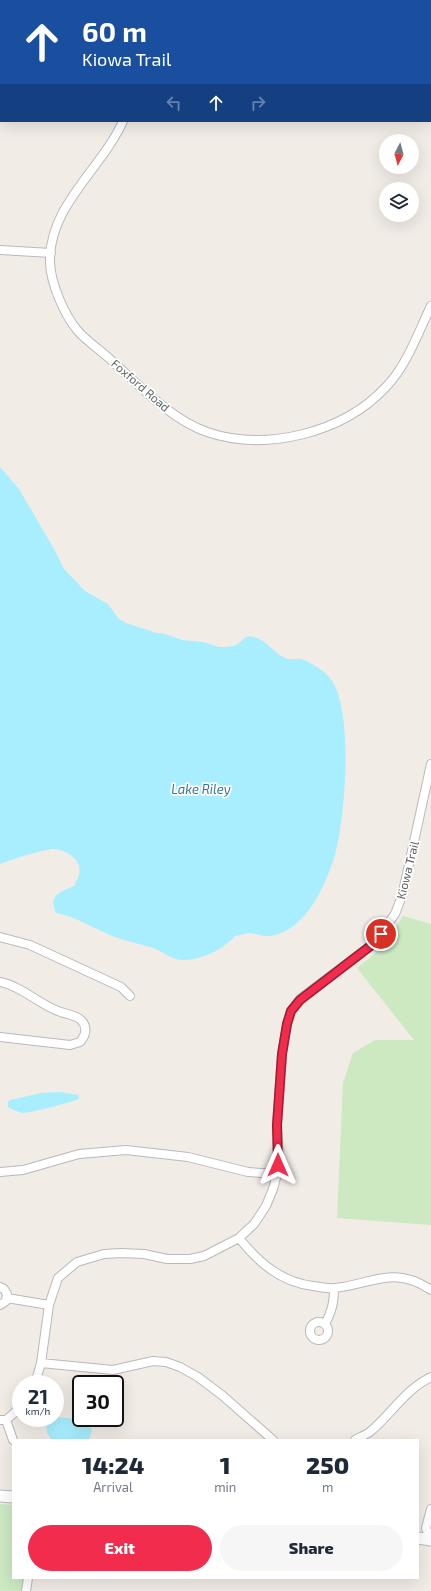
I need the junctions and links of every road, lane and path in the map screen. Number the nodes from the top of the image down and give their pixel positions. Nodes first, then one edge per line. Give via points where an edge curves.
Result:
1 (123, 122) edge
2 (0, 250) edge
3 (51, 253) junction
4 (431, 306) edge
5 (431, 764) edge
6 (0, 938) edge
7 (0, 982) edge
8 (130, 996) dead end
9 (0, 1037) edge
10 (0, 1172) edge
11 (277, 1174) junction
12 (239, 1238) junction
13 (0, 1287) edge
14 (334, 1288) junction
15 (431, 1290) edge
16 (7, 1298) junction
17 (0, 1305) edge
18 (49, 1305) junction
19 (325, 1324) dead end
20 (41, 1363) junction
21 (38, 1375) edge
22 (431, 1377) edge
23 (12, 1414) edge
24 (3, 1420) edge
25 (12, 1439) edge
26 (272, 1439) edge
27 (357, 1439) edge
28 (0, 1496) edge
29 (12, 1497) edge
30 (431, 1509) edge
31 (419, 1538) edge
32 (431, 1539) edge
33 (28, 1579) edge
34 (26, 1591) edge

1 - 3 street, Foxford Road via 117,136 69,202 56,226
2 - 3 street
3 - 4 street, Foxford Road via 50,264 55,292 77,330 146,392 181,418 206,432 234,439 284,438 311,433 336,424 361,408 386,387 404,364
5 - 11 street, Kiowa Trail via 402,896 395,914 373,944 300,1000 291,1011 282,1054 277,1125
6 - 8 street via 30,945 121,987
7 - 9 street via 57,1011 79,1018 86,1030 80,1042 70,1045
10 - 11 street via 23,1170 79,1154 126,1150 188,1157 248,1172
11 - 12 street, Kiowa Trail via 266,1206 254,1224
12 - 14 street via 261,1263 276,1274 307,1285
12 - 18 street, Kiowa Trail via 204,1256 190,1259 121,1253 104,1254 77,1262 58,1278
13 - 16 street via 6,1292
14 - 15 street via 388,1277 406,1278
14 - 19 street via 334,1303
16 - 17 street
16 - 18 street
18 - 20 street, Kiowa Trail
20 - 21 street, Kiowa Trail
20 - 26 street via 113,1370 153,1361 166,1362 180,1367 224,1396
22 - 27 street via 408,1392 370,1432
23 - 24 street
24 - 25 street
28 - 29 street
30 - 32 street via 426,1528
31 - 32 street
33 - 34 street

